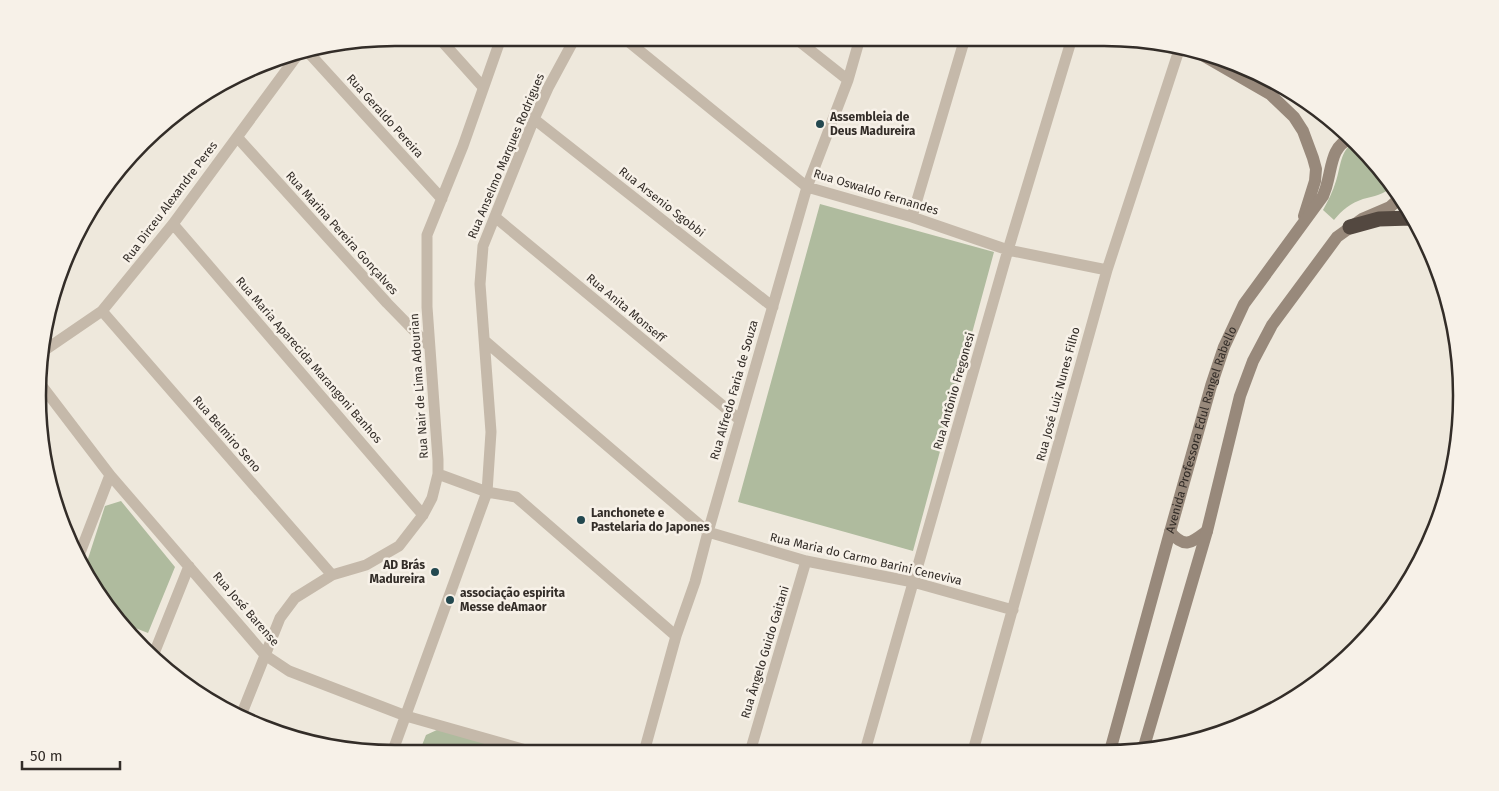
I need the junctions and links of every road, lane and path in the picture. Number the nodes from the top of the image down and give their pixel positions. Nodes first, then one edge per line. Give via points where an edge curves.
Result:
1 (446, 46) edge
2 (498, 46) edge
3 (571, 46) edge
4 (634, 46) edge
5 (805, 46) edge
6 (858, 46) edge
7 (962, 46) edge
8 (1070, 46) edge
9 (1178, 54) edge
10 (312, 56) edge
11 (292, 62) edge
12 (1227, 69) edge
13 (848, 80) junction
14 (483, 87) junction
15 (534, 119) junction
16 (237, 137) junction
17 (1344, 142) edge
18 (807, 186) junction
19 (442, 199) junction
20 (1395, 203) edge
21 (912, 216) junction
22 (495, 217) junction
23 (1404, 218) edge
24 (174, 224) junction
25 (1350, 227) junction
26 (1299, 230) junction
27 (1008, 250) junction
28 (1107, 270) junction
29 (773, 307) junction
30 (102, 311) junction
31 (485, 340) junction
32 (429, 346) junction
33 (50, 347) edge
34 (46, 391) edge
35 (740, 420) junction
36 (438, 474) junction
37 (110, 475) junction
38 (487, 492) junction
39 (423, 515) junction
40 (1207, 531) junction
41 (708, 532) junction
42 (1170, 532) junction
43 (82, 549) edge
44 (806, 561) junction
45 (189, 566) junction
46 (332, 575) junction
47 (913, 582) junction
48 (1013, 610) junction
49 (676, 636) junction
50 (156, 649) edge
51 (265, 654) junction
52 (243, 710) edge
53 (406, 716) junction
54 (1145, 742) edge
55 (395, 745) edge
56 (508, 745) edge
57 (646, 745) edge
58 (752, 745) edge
59 (866, 745) edge
60 (974, 745) edge
61 (1111, 745) edge

1 - 14 street
2 - 14 street, Rua Nair de Lima Adourian
3 - 15 street, Rua Anselmo Marques Rodrigues
4 - 18 street, Rua Oswaldo Fernandes
5 - 13 street
6 - 13 street, Rua Alfredo Faria de Souza
7 - 21 street
8 - 27 street, Rua Antônio Fregonesi
9 - 28 street, Rua José Luiz Nunes Filho
10 - 19 street, Rua Geraldo Pereira
11 - 16 street, Rua Dirceu Alexandre Peres
12 - 26 main road via 1270,94 1294,116 1303,131 1316,169
13 - 18 street, Rua Alfredo Faria de Souza
14 - 19 street, Rua Nair de Lima Adourian
15 - 22 street, Rua Anselmo Marques Rodrigues
15 - 29 street, Rua Arsenio Sgobbi
16 - 24 street, Rua Dirceu Alexandre Peres
16 - 32 street, Rua Marina Pereira Gonçalves
17 - 26 main road, Avenida Professora Edul Rangel Rabello via 1333,157 1323,196
18 - 21 street, Rua Oswaldo Fernandes
18 - 29 street, Rua Alfredo Faria de Souza
19 - 32 street, Rua Nair de Lima Adourian via 427,235
20 - 25 main road
21 - 27 street, Rua Oswaldo Fernandes
22 - 31 street, Rua Anselmo Marques Rodrigues via 482,246 480,284
22 - 35 street, Rua Anita Monseff
23 - 25 highway via 1379,219
24 - 30 street, Rua Dirceu Alexandre Peres
24 - 39 street, Rua Maria Aparecida Marangoni Banhos
25 - 40 main road via 1337,237 1272,325 1253,361 1240,396
26 - 42 main road, Avenida Professora Edul Rangel Rabello via 1244,304 1224,348
27 - 28 street, Rua Oswaldo Fernandes
27 - 47 street, Rua Antônio Fregonesi
28 - 48 street, Rua José Luiz Nunes Filho
29 - 35 street, Rua Alfredo Faria de Souza
30 - 33 street, Rua Dirceu Alexandre Peres
30 - 46 street, Rua Belmiro Seno
31 - 38 street, Rua Anselmo Marques Rodrigues via 491,432
31 - 41 street, Rua Maria do Carmo Barini Ceneviva
32 - 36 street, Rua Nair de Lima Adourian
34 - 37 street, Rua José Barense
35 - 41 street, Rua Alfredo Faria de Souza
36 - 38 street
36 - 39 street, Rua Nair de Lima Adourian via 432,498
37 - 43 street
37 - 45 street, Rua José Barense
38 - 49 street via 516,497
38 - 53 street, Rua Anselmo Marques Rodrigues
39 - 46 street, Rua Nair de Lima Adourian via 399,546 366,565
40 - 42 main road via 1185,543
40 - 54 main road
41 - 44 street, Rua Maria do Carmo Barini Ceneviva
41 - 49 street, Rua Alfredo Faria de Souza
42 - 61 main road, Avenida Professora Edul Rangel Rabello
44 - 47 street, Rua Maria do Carmo Barini Ceneviva
44 - 58 street, Rua Ângelo Guido Gaitani
45 - 50 street
45 - 51 street, Rua José Barense
46 - 51 street, Rua Nair de Lima Adourian via 295,598 280,618
47 - 48 street, Rua Maria do Carmo Barini Ceneviva
47 - 59 street, Rua Antônio Fregonesi
48 - 60 street, Rua José Luiz Nunes Filho
49 - 57 street, Rua Alfredo Faria de Souza
51 - 52 street, Rua Nair de Lima Adourian
51 - 53 street, Rua José Barense via 289,671
53 - 55 street, Rua Anselmo Marques Rodrigues
53 - 56 street, Rua José Barense

